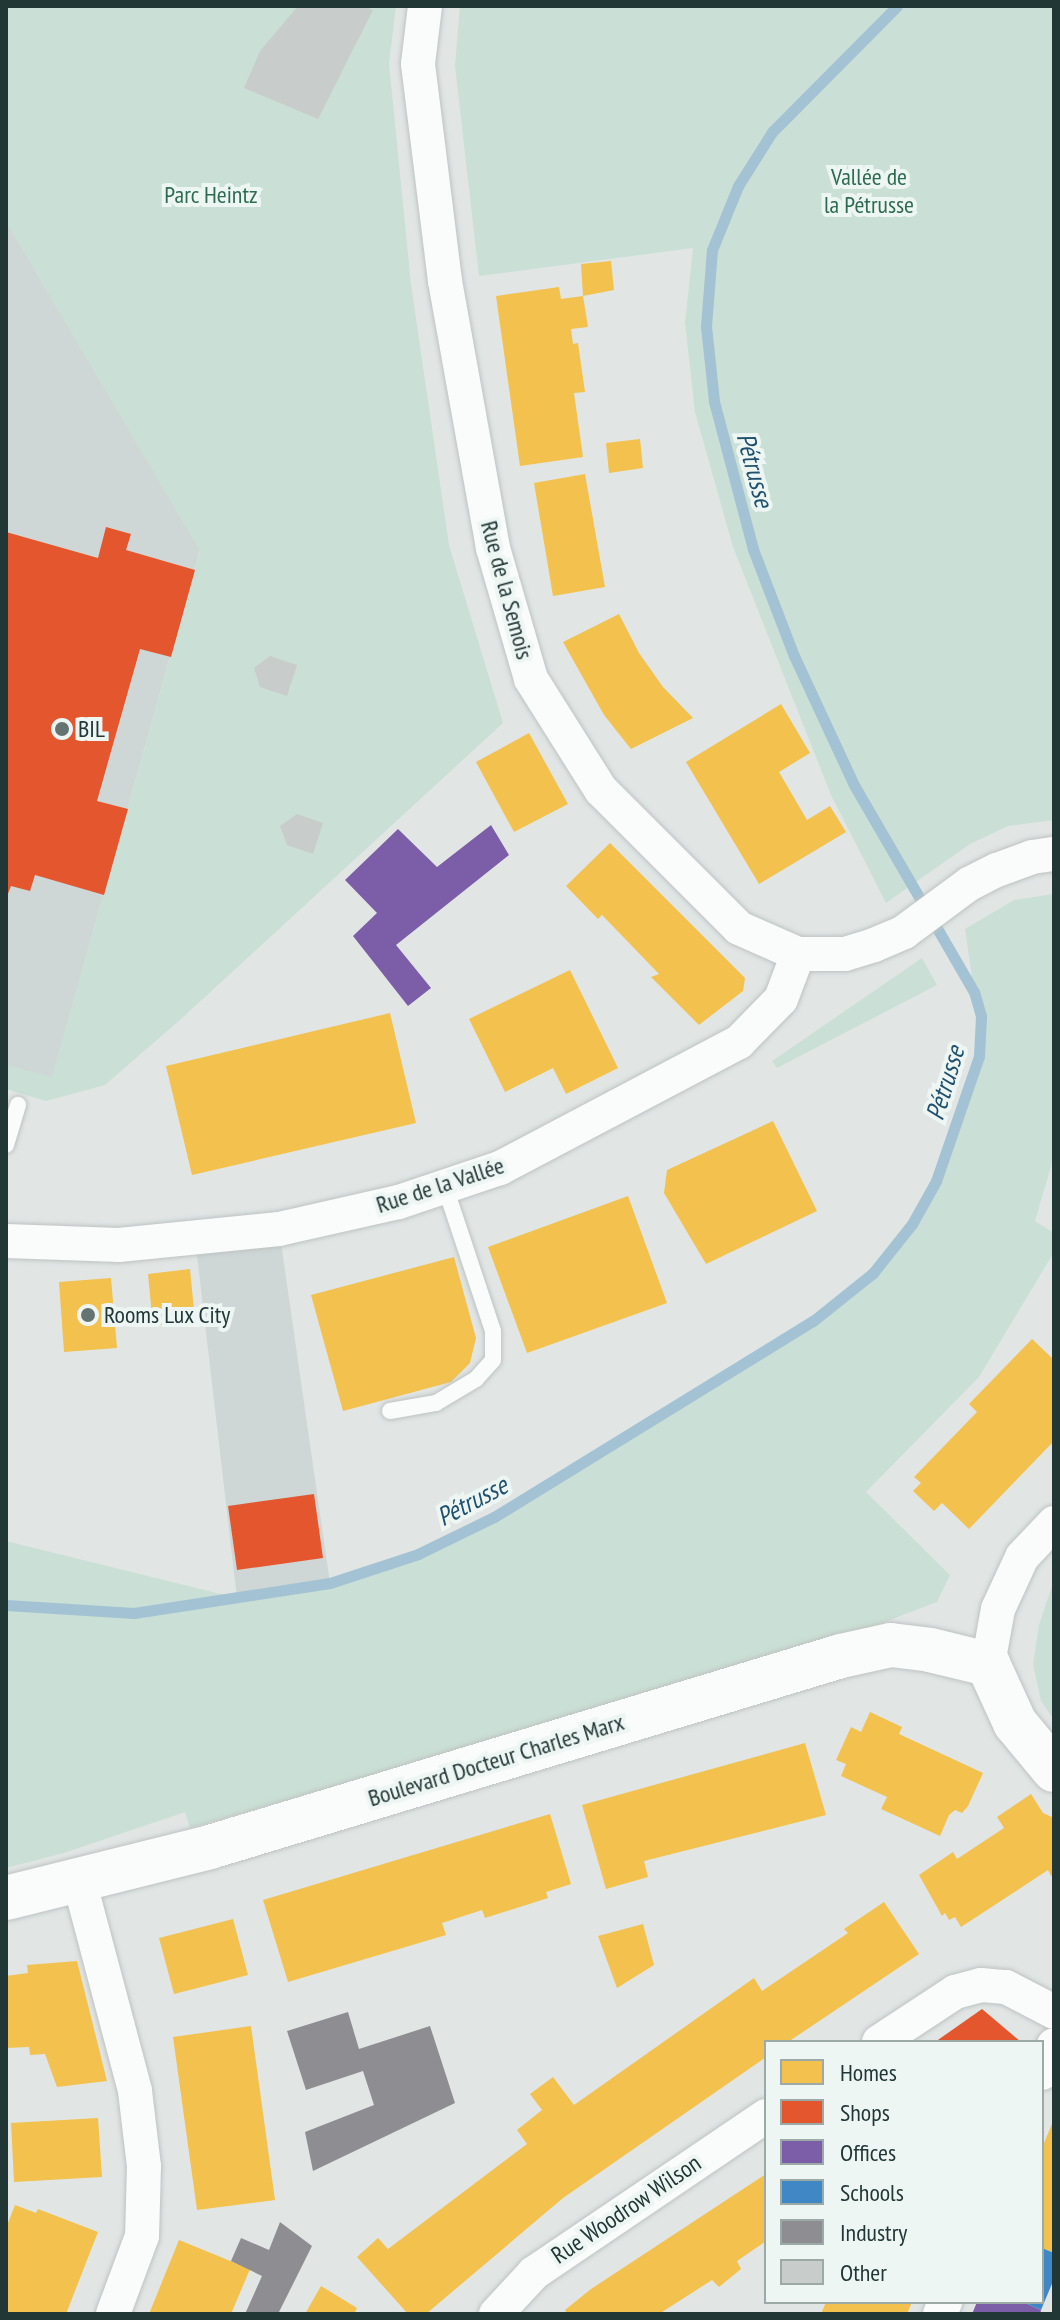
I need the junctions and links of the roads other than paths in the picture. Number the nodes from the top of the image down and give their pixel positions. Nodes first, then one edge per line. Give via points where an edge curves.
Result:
1 (425, 6) edge
2 (1054, 854) edge
3 (798, 954) junction
4 (18, 1105) dead end
5 (6, 1145) edge
6 (445, 1187) junction
7 (6, 1241) edge
8 (390, 1411) dead end
9 (1054, 1523) edge
10 (988, 1664) junction
11 (1054, 1770) edge
12 (79, 1880) junction
13 (6, 1898) edge
14 (1054, 2012) edge
15 (882, 2040) edge
16 (1054, 2045) edge
17 (1044, 2068) edge
18 (764, 2117) edge
19 (113, 2314) edge
20 (496, 2314) edge

1 - 3 street, Rue de la Semois via 418,64 445,281 493,548 531,679 601,790 739,928
2 - 3 street, Rue de la Semois via 1032,857 969,884 904,932 845,954
3 - 6 street, Rue de la Vallée via 781,999 739,1042 500,1168
4 - 5 lane
6 - 7 street, Rue de la Vallée via 279,1229 119,1245
6 - 8 lane via 493,1331 493,1360 476,1379 436,1403
9 - 10 street via 1022,1557 998,1609
10 - 11 main road via 1015,1723
10 - 12 main road, Boulevard Docteur Charles Marx via 891,1645 841,1656 210,1847
12 - 13 main road, Boulevard Docteur Charles Marx
12 - 19 street via 135,2091 144,2166 142,2236
14 - 15 street via 1006,1987 981,1985 955,1992
16 - 17 street
18 - 20 street, Rue Woodrow Wilson via 534,2273

